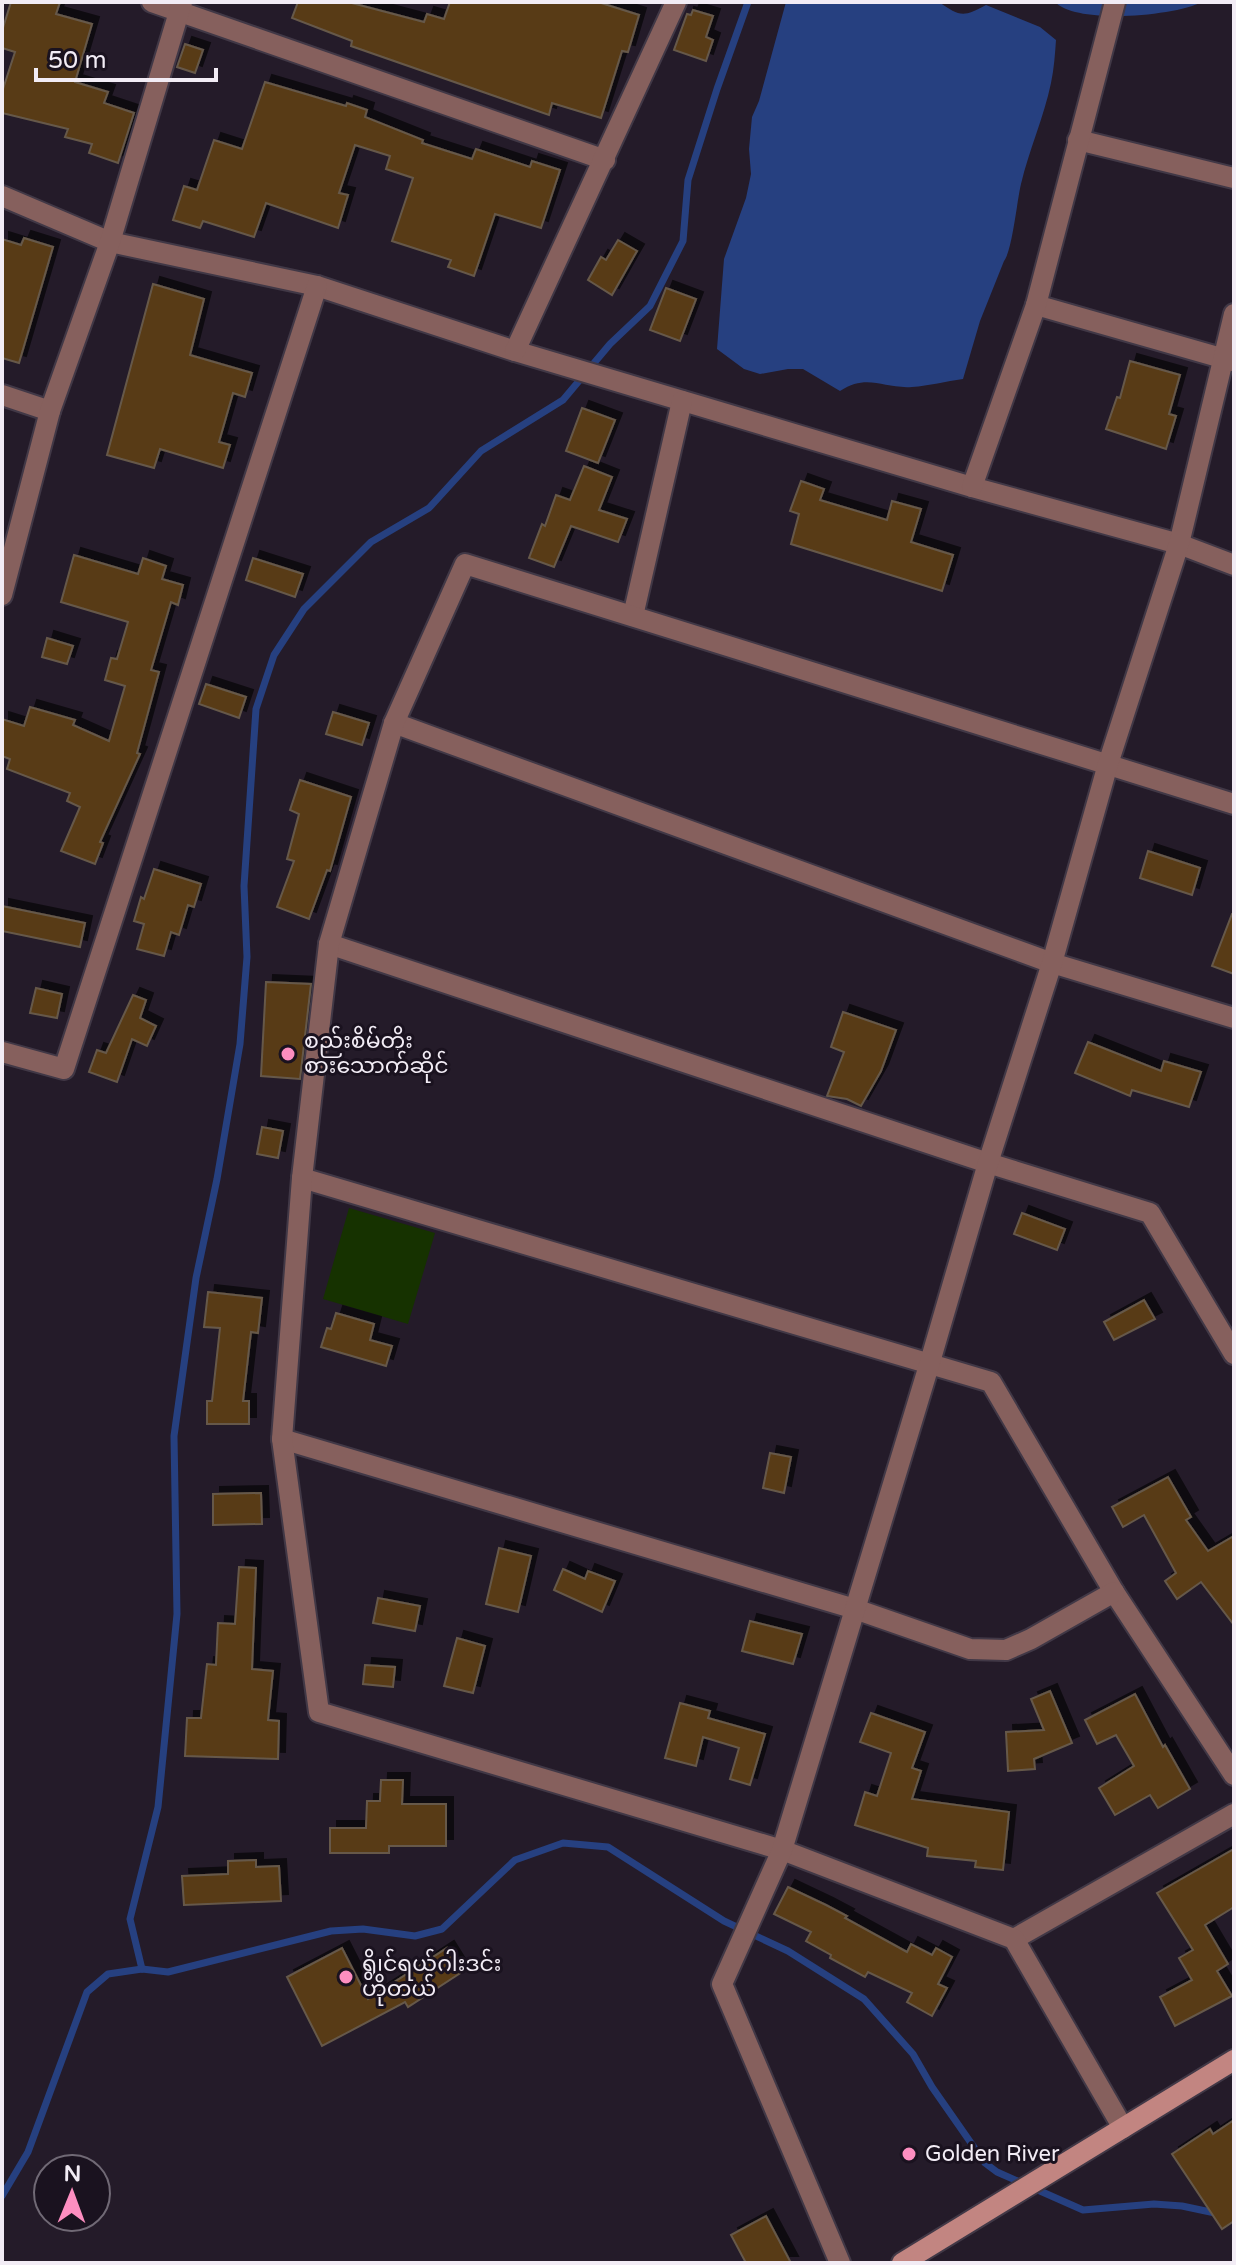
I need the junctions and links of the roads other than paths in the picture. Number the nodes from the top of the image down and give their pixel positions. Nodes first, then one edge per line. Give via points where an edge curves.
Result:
1 (152, 2) edge
2 (676, 2) edge
3 (1115, 2) edge
4 (181, 6) edge
5 (1078, 140) junction
6 (605, 160) junction
7 (1234, 178) edge
8 (2, 196) edge
9 (110, 242) junction
10 (317, 286) junction
11 (1036, 305) junction
12 (1234, 314) edge
13 (515, 351) junction
14 (1228, 359) edge
15 (2, 395) edge
16 (682, 401) junction
17 (50, 411) junction
18 (972, 487) junction
19 (1179, 544) junction
20 (1234, 565) edge
21 (2, 594) edge
22 (633, 616) junction
23 (394, 723) junction
24 (1108, 764) junction
25 (1234, 804) edge
26 (329, 944) junction
27 (1052, 963) junction
28 (1234, 1018) edge
29 (2, 1052) edge
30 (988, 1163) junction
31 (302, 1178) junction
32 (1234, 1354) edge
33 (930, 1362) junction
34 (282, 1439) junction
35 (1114, 1592) junction
36 (855, 1609) junction
37 (1234, 1775) edge
38 (1234, 1814) edge
39 (782, 1850) junction
40 (1014, 1939) junction
41 (1234, 2060) edge
42 (1123, 2128) junction
43 (840, 2263) edge
44 (902, 2263) edge

1 - 4 street
2 - 6 street
3 - 5 street
4 - 6 street
4 - 9 street
5 - 7 street
5 - 11 street
6 - 13 street
8 - 9 street
9 - 10 street
9 - 17 street
10 - 13 street
10 - 29 street via 64,1069
11 - 14 street
11 - 18 street
12 - 14 street
13 - 16 street
14 - 19 street
15 - 17 street
16 - 18 street
16 - 22 street
17 - 21 street
18 - 19 street
19 - 20 street
19 - 24 street
22 - 23 street via 465,564
22 - 24 street
23 - 26 street
23 - 27 street
24 - 25 street
24 - 27 street
26 - 30 street
26 - 31 street
27 - 28 street
27 - 30 street
30 - 32 street via 1150,1213
30 - 33 street
31 - 33 street
31 - 34 street
33 - 35 street via 991,1382
33 - 36 street
34 - 36 street
34 - 39 street via 319,1712
35 - 36 street via 1006,1650 970,1649
35 - 37 street
36 - 39 street
38 - 40 street
39 - 40 street
39 - 43 street via 722,1984
40 - 42 street
41 - 42 main road
42 - 44 main road

